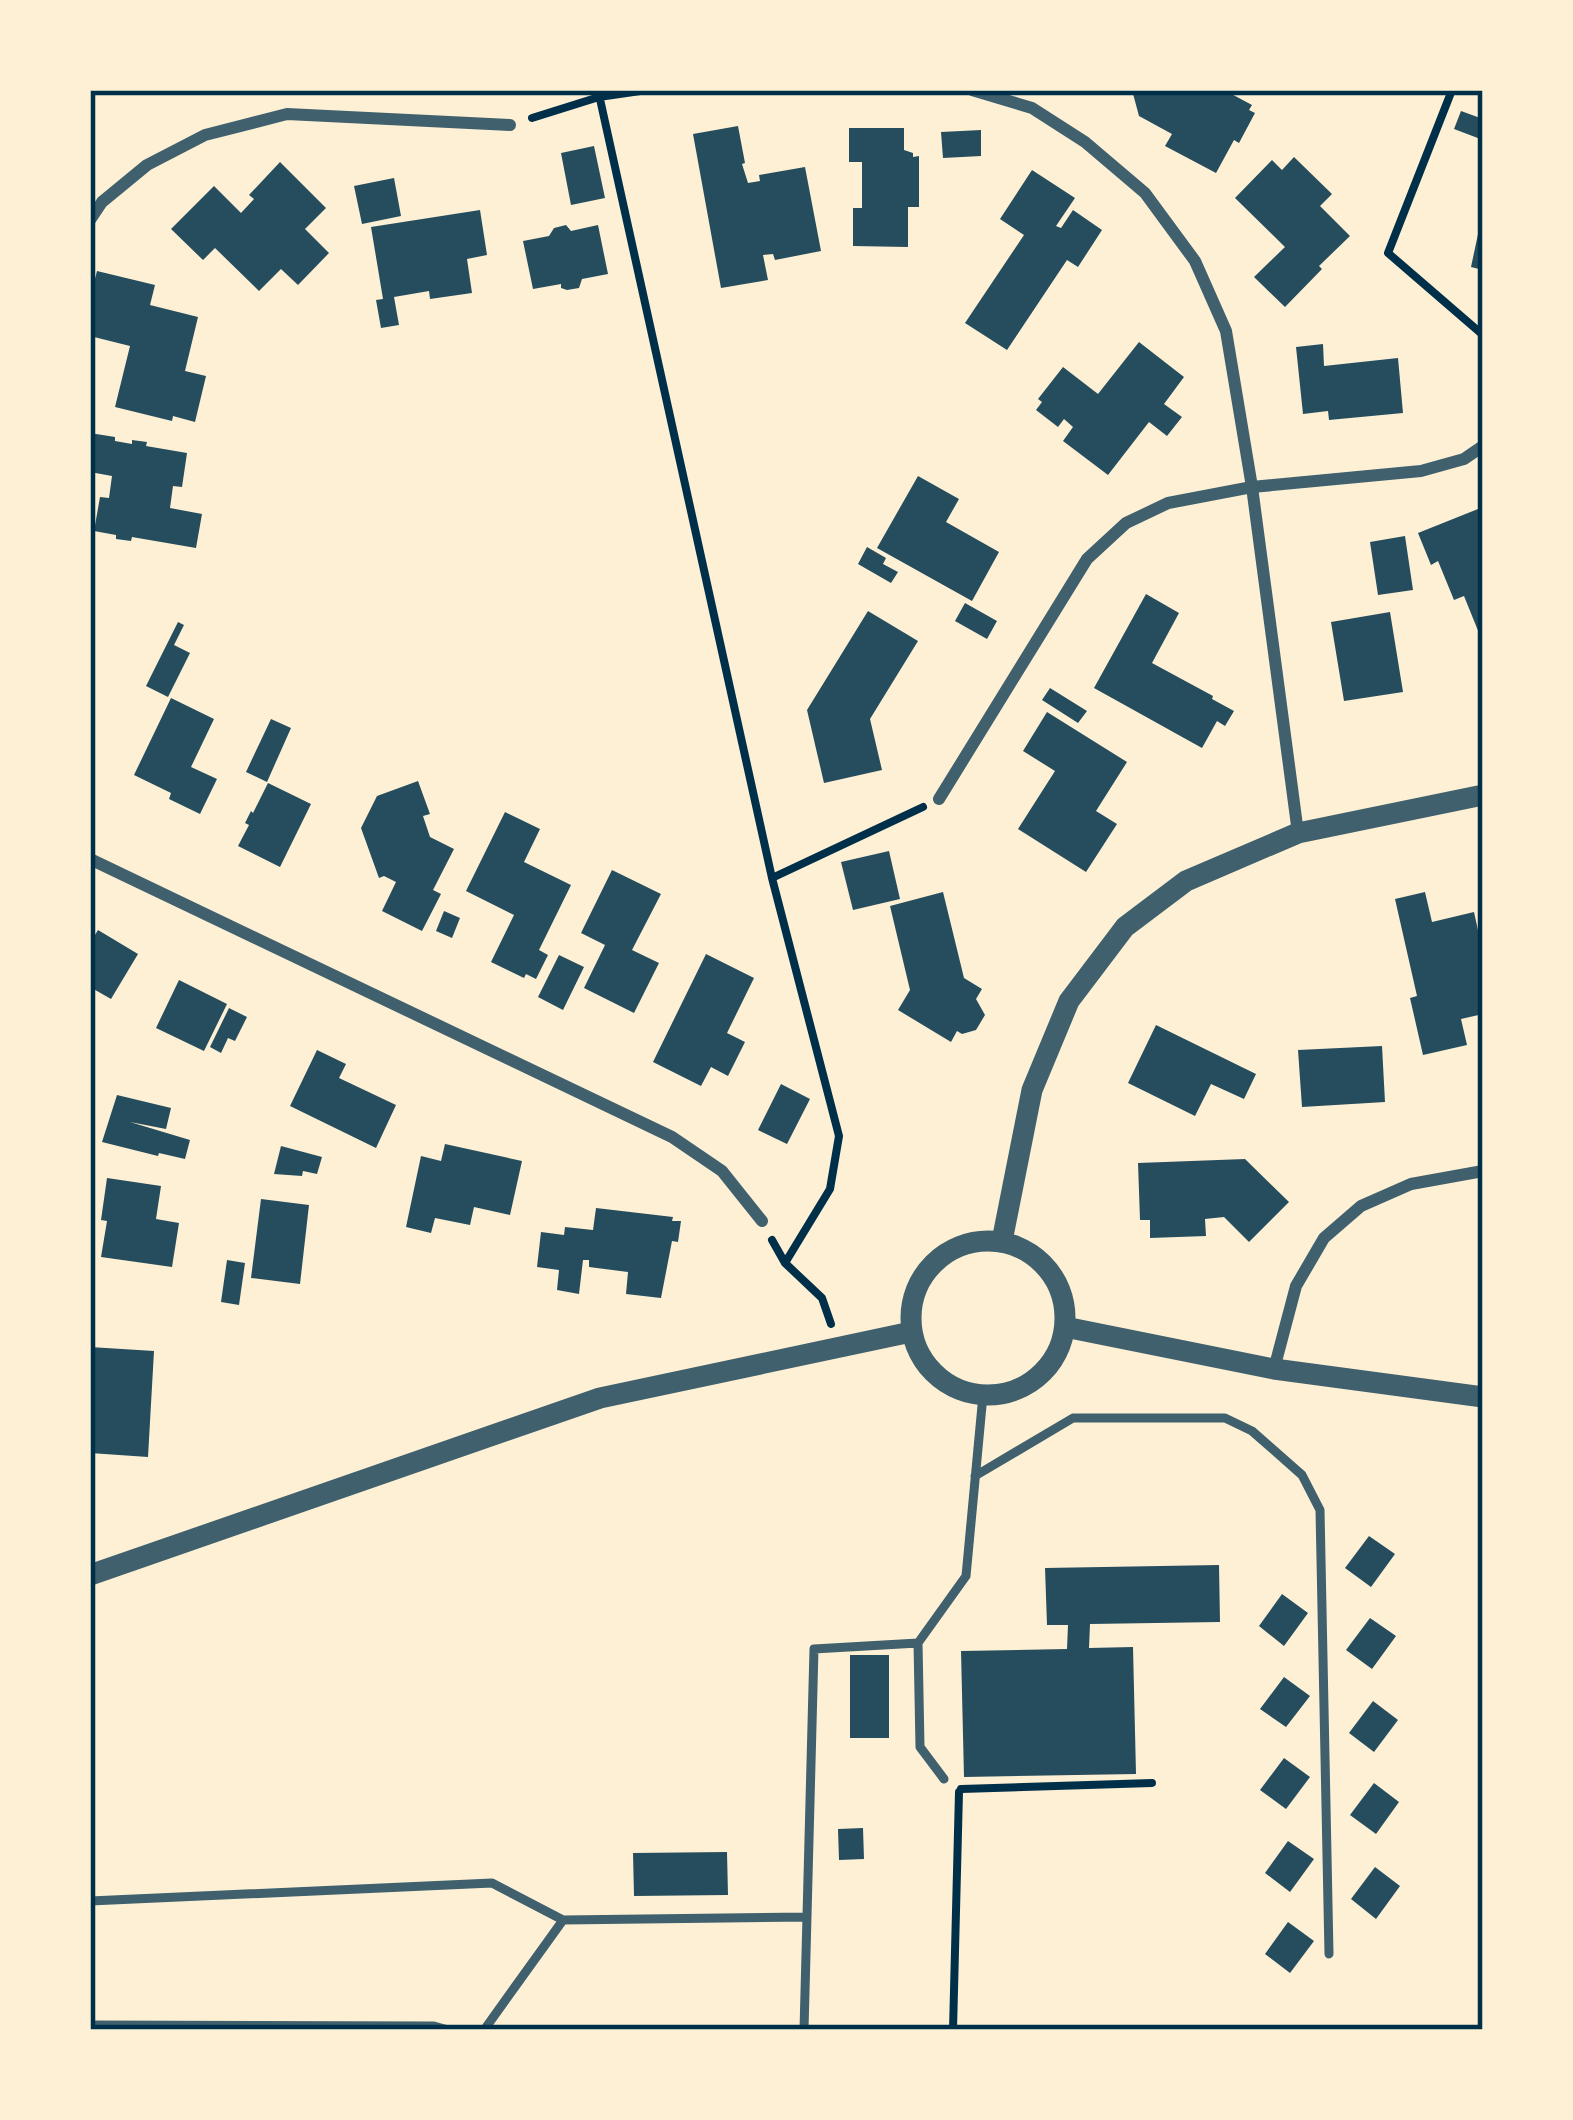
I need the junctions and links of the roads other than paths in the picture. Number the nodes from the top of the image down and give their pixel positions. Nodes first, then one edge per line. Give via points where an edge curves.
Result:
1 (972, 90) edge
2 (510, 125) road end
3 (90, 220) edge
4 (1483, 446) edge
5 (1252, 487) junction
6 (1483, 795) edge
7 (939, 799) road end
8 (1298, 833) junction
9 (90, 859) edge
10 (1483, 1171) edge
11 (762, 1221) road end
12 (1002, 1241) junction
13 (1065, 1327) junction
14 (911, 1332) junction
15 (1274, 1369) junction
16 (982, 1395) junction
17 (1483, 1397) edge
18 (975, 1476) junction
19 (90, 1575) edge
20 (918, 1643) junction
21 (944, 1779) road end
22 (90, 1901) edge
23 (807, 1917) junction
24 (563, 1920) junction
25 (1328, 1954) dead end
26 (90, 2025) edge
27 (448, 2030) edge
28 (484, 2030) edge
29 (804, 2030) edge

1 - 5 street via 1032,108 1085,142 1145,193 1195,261 1226,331
2 - 3 street via 287,114 205,136 147,165
4 - 5 street via 1421,471
5 - 7 street via 1168,503 1126,523 1087,559
5 - 8 street
6 - 8 street
8 - 12 street via 1186,881 1125,927 1069,1001 1032,1090
9 - 11 street via 672,1137 722,1171
10 - 15 street via 1411,1184 1361,1206 1324,1238 1296,1286
12 - 13 street via 1024,1249 1056,1282
12 - 14 street via 977,1240 933,1263 918,1283
13 - 15 street
13 - 16 street via 1046,1369 1028,1384
14 - 16 street via 936,1376
14 - 19 street via 600,1398
15 - 17 street
16 - 18 lane
18 - 20 lane via 966,1576
18 - 25 lane via 1073,1418 1225,1418 1302,1475 1320,1510
20 - 21 lane via 920,1747
20 - 23 lane via 814,1649
22 - 24 lane via 492,1883
23 - 24 lane
23 - 29 lane
24 - 28 lane
26 - 27 lane

